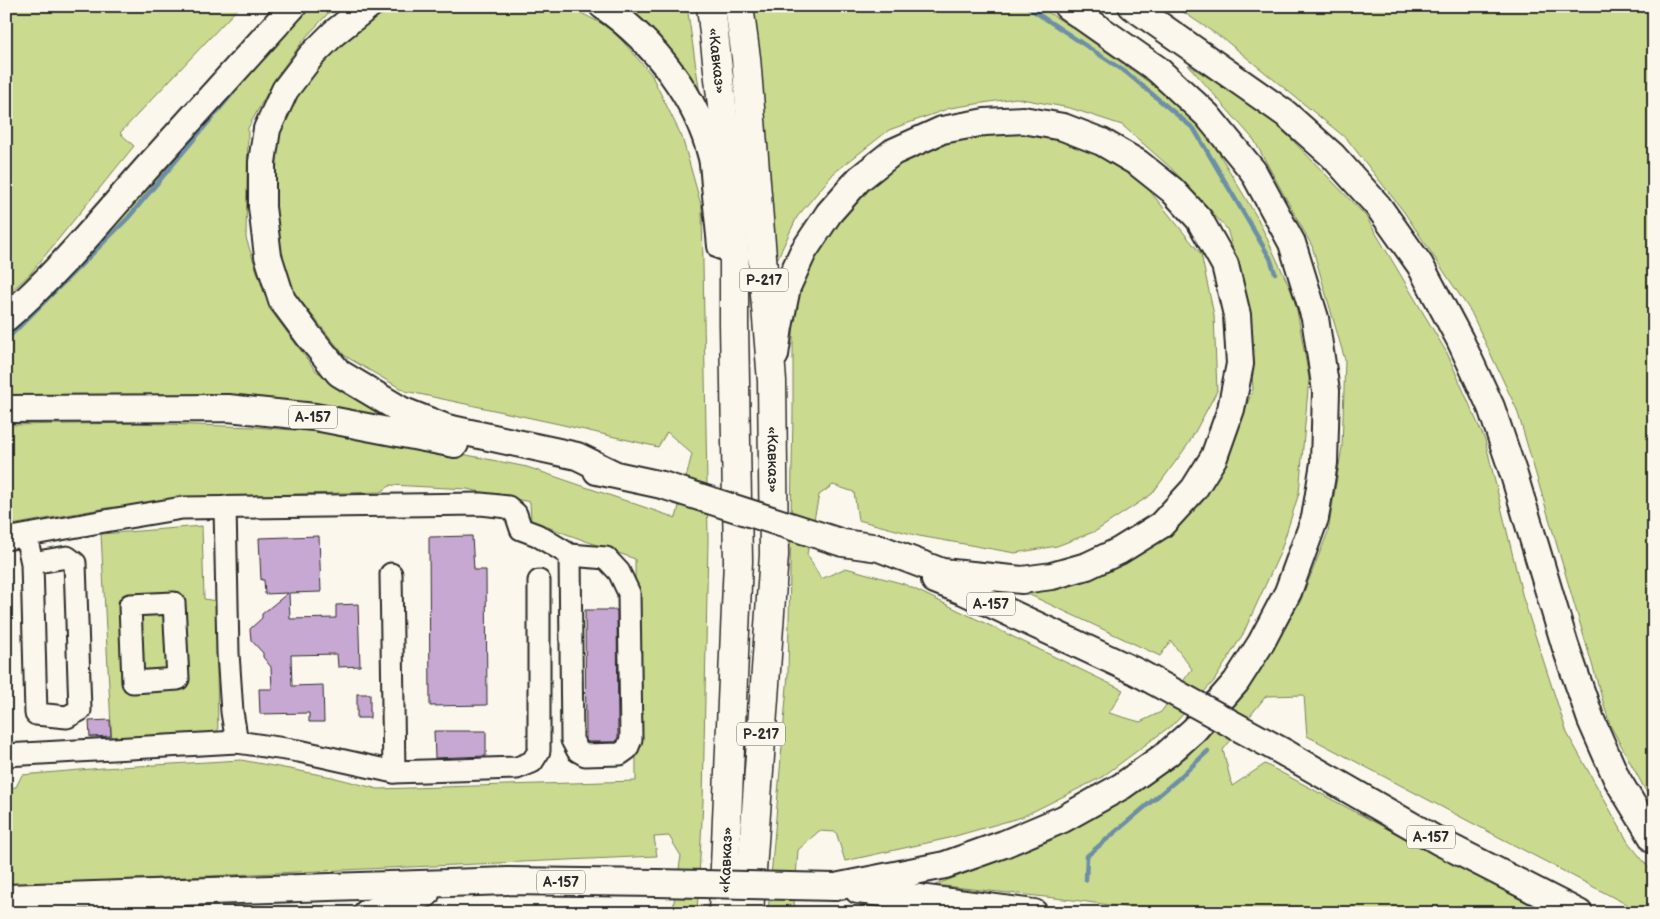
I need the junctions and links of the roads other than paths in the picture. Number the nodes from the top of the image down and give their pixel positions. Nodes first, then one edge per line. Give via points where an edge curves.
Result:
1 (294, 6) edge
2 (368, 6) edge
3 (603, 6) edge
4 (711, 6) edge
5 (739, 6) edge
6 (1067, 6) edge
7 (1132, 6) edge
8 (6, 318) edge
9 (734, 324) junction
10 (772, 381) junction
11 (6, 409) edge
12 (614, 474) junction
13 (224, 507) junction
14 (16, 538) edge
15 (843, 544) junction
16 (570, 555) junction
17 (32, 563) junction
18 (391, 574) dead end
19 (539, 580) dead end
20 (67, 717) junction
21 (237, 742) junction
22 (68, 751) junction
23 (6, 755) edge
24 (394, 772) junction
25 (1654, 840) edge
26 (464, 884) junction
27 (835, 887) junction
28 (6, 898) edge
29 (367, 913) edge
30 (723, 913) edge
31 (749, 913) edge
32 (1034, 913) edge
33 (1579, 913) edge

1 - 8 main road via 78,248
2 - 12 main road via 334,32 311,56 286,90 267,129 262,162 262,207 268,256 282,300 339,372 401,410 447,428 577,456
3 - 9 main road via 644,39 696,113 712,159
4 - 9 highway, «Кавказ» / Р-217 via 727,151 734,252
5 - 10 highway, «Кавказ» / Р-217
6 - 27 main road via 1157,69 1207,115 1253,172 1292,243 1315,318 1326,391 1324,463 1315,518 1288,592 1261,643 1236,682 1194,730 1167,754 1122,786 1063,818 1004,844 945,865
7 - 25 main road via 1286,114 1333,156 1378,206 1420,265 1490,406 1591,720 1617,779
9 - 30 highway, «Кавказ» / Р-217 via 738,561
10 - 15 main road via 787,288 803,252 829,213 859,179 893,152 942,130 986,122 1023,120 1063,127 1102,142 1138,163 1172,190 1199,219 1225,266 1237,315 1240,364 1231,409 1214,457 1194,489 1161,524 1119,552 1087,566 1022,580 942,572 878,548
10 - 31 highway, «Кавказ» / Р-217 via 774,555
11 - 12 main road, А-157 via 228,408 314,417
12 - 15 main road, А-157, bridge via 662,485
13 - 14 lane via 182,508
13 - 16 lane via 481,504 508,507 516,514 521,529
13 - 21 lane via 228,653
14 - 17 lane
15 - 33 main road, А-157, bridge via 963,591 1137,672 1440,842
16 - 16 lane via 606,558 619,572 629,593 631,740 620,754 585,755 578,751 572,740
17 - 20 lane via 36,714
17 - 20 lane via 67,557 75,563 80,710
18 - 24 lane
19 - 24 lane via 539,751 532,762 516,768
20 - 22 lane
21 - 22 lane
21 - 24 lane via 299,751
22 - 23 lane
26 - 27 main road, А-157, bridge via 508,881
26 - 28 main road, А-157
26 - 29 main road
27 - 32 main road, А-157

